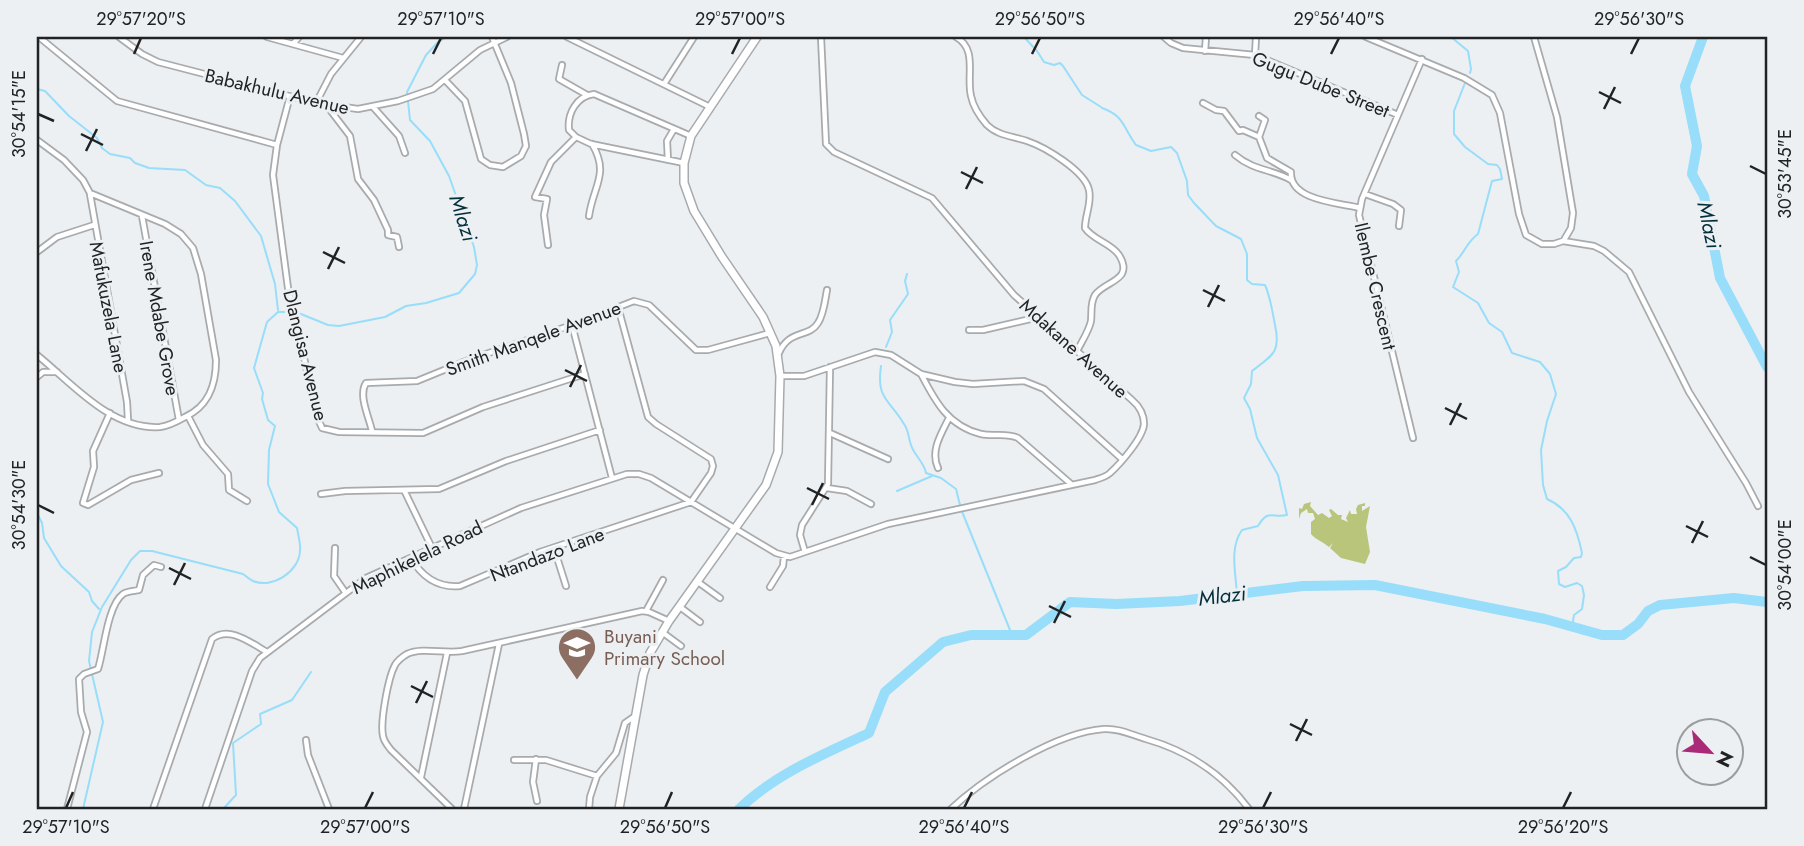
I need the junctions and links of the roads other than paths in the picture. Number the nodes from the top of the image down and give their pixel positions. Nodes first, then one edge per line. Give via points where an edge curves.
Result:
1 (38, 37) edge
2 (119, 37) edge
3 (267, 37) edge
4 (299, 37) edge
5 (361, 37) edge
6 (507, 37) edge
7 (567, 37) edge
8 (694, 37) edge
9 (757, 37) edge
10 (821, 37) edge
11 (956, 37) edge
12 (1164, 37) edge
13 (1206, 37) edge
14 (1256, 37) edge
15 (1366, 37) edge
16 (1534, 37) edge
17 (493, 39) edge
18 (293, 44) junction
19 (1205, 51) junction
20 (1255, 55) junction
21 (343, 58) junction
22 (1422, 60) junction
23 (562, 65) dead end
24 (446, 79) junction
25 (664, 85) junction
26 (587, 95) junction
27 (290, 96) junction
28 (316, 103) junction
29 (1203, 103) dead end
30 (327, 105) junction
31 (708, 106) junction
32 (374, 107) junction
33 (1398, 115) junction
34 (1259, 116) dead end
35 (674, 129) junction
36 (691, 136) junction
37 (576, 137) junction
38 (1259, 137) junction
39 (37, 141) edge
40 (592, 144) junction
41 (277, 145) junction
42 (405, 153) dead end
43 (1235, 155) dead end
44 (668, 160) junction
45 (684, 163) junction
46 (1292, 180) junction
47 (90, 193) junction
48 (1364, 194) junction
49 (1360, 208) junction
50 (142, 215) junction
51 (589, 216) dead end
52 (94, 225) junction
53 (1399, 226) dead end
54 (1563, 241) junction
55 (548, 244) dead end
56 (399, 247) dead end
57 (37, 250) edge
58 (827, 290) dead end
59 (618, 307) junction
60 (1039, 317) junction
61 (572, 325) junction
62 (969, 330) dead end
63 (771, 333) junction
64 (1077, 351) junction
65 (778, 354) junction
66 (37, 355) edge
67 (830, 367) junction
68 (57, 372) junction
69 (585, 374) junction
70 (921, 374) junction
71 (780, 376) junction
72 (37, 377) edge
73 (110, 413) junction
74 (188, 416) junction
75 (949, 418) junction
76 (128, 420) junction
77 (179, 420) junction
78 (600, 430) junction
79 (372, 431) junction
80 (830, 433) junction
81 (1413, 438) dead end
82 (888, 459) dead end
83 (1122, 459) junction
84 (938, 468) dead end
85 (159, 473) dead end
86 (612, 478) junction
87 (1072, 485) junction
88 (827, 488) junction
89 (404, 490) junction
90 (321, 494) dead end
91 (247, 501) dead end
92 (691, 502) junction
93 (871, 504) dead end
94 (1758, 506) dead end
95 (735, 528) junction
96 (335, 548) dead end
97 (432, 548) junction
98 (554, 548) junction
99 (805, 552) junction
100 (784, 556) junction
101 (411, 558) junction
102 (161, 567) dead end
103 (663, 580) dead end
104 (697, 582) junction
105 (566, 586) dead end
106 (770, 587) dead end
107 (345, 592) junction
108 (720, 598) dead end
109 (679, 606) junction
110 (646, 611) junction
111 (669, 621) junction
112 (700, 622) dead end
113 (662, 631) junction
114 (499, 644) junction
115 (681, 646) dead end
116 (267, 652) junction
117 (447, 653) junction
118 (636, 715) junction
119 (306, 740) dead end
120 (536, 759) junction
121 (514, 760) dead end
122 (597, 776) junction
123 (421, 777) junction
124 (537, 801) dead end
125 (68, 809) edge
126 (153, 809) edge
127 (205, 809) edge
128 (329, 809) edge
129 (452, 809) edge
130 (464, 809) edge
131 (589, 809) edge
132 (619, 809) edge
133 (951, 809) edge
134 (1249, 809) edge

1 - 41 street via 117,101
2 - 27 street, Babakhulu Avenue via 158,62
3 - 18 street
4 - 18 street
5 - 21 street
6 - 17 street, Babakhulu Avenue
7 - 25 street
8 - 25 street
9 - 31 street
10 - 60 street, Mdakane Avenue via 824,138 830,149 932,198
11 - 64 street via 970,54 971,95 982,118 998,133 1031,142 1078,172 1090,195 1085,228 1121,259 1118,279 1094,297 1090,324
12 - 19 street, Gugu Dube Street via 1176,46
13 - 19 street
14 - 20 street
15 - 22 street
16 - 54 street via 1557,117 1573,213
17 - 24 street, Babakhulu Avenue
17 - 24 street via 524,134 524,151 516,160 496,167 481,159 465,101
18 - 21 street
19 - 20 street, Gugu Dube Street
20 - 33 street, Gugu Dube Street
21 - 28 street
22 - 33 street, Ilembe Crescent
22 - 54 street via 1492,95 1500,113 1523,230 1542,244
23 - 26 street via 559,80
24 - 32 street, Babakhulu Avenue via 433,89
25 - 31 street
26 - 35 street via 601,96
26 - 37 street via 570,114 569,130
27 - 28 street, Babakhulu Avenue
27 - 41 street, Dlangisa Avenue
28 - 30 street, Babakhulu Avenue
29 - 38 street via 1224,111 1239,131
30 - 32 street, Babakhulu Avenue
30 - 56 street via 350,135 358,179
31 - 36 street
32 - 42 street via 399,136
33 - 48 street, Ilembe Crescent
34 - 38 street via 1265,123
35 - 36 street
35 - 44 street via 667,141
36 - 45 street
37 - 40 street
37 - 55 street via 551,162 535,197 547,199
38 - 46 street via 1267,158 1291,172
39 - 47 street via 58,154
40 - 44 street
40 - 51 street via 601,164
41 - 79 street, Dlangisa Avenue via 273,175 288,288 318,419 322,428 332,431
43 - 46 street via 1252,167
44 - 45 street
45 - 63 street via 684,183 694,211
46 - 49 street via 1314,198
47 - 50 street
47 - 52 street, Mafukuzela Lane
48 - 49 street, Ilembe Crescent
48 - 53 street via 1401,210
49 - 81 street, Ilembe Crescent
50 - 74 street via 174,228 188,240 198,260 216,372 208,400
50 - 77 street, Irene Mdabe Grove
52 - 57 street via 65,233
52 - 76 street, Mafukuzela Lane
54 - 94 street via 1594,246 1629,272 1689,392
58 - 65 street via 818,324 785,340
59 - 61 street, Smith Manqele Avenue
59 - 63 street, Smith Manqele Avenue via 634,300 644,302 690,347 702,351
59 - 92 street via 648,416 711,459 711,473
60 - 62 street
60 - 64 street, Mdakane Avenue
61 - 69 street
61 - 79 street, Smith Manqele Avenue via 417,381 366,383 363,393
63 - 65 street
64 - 83 street, Mdakane Avenue via 1143,415 1141,434
65 - 71 street
66 - 68 street
67 - 70 street via 883,353
67 - 71 street via 804,376
67 - 80 street
68 - 72 street
68 - 73 street via 89,402
69 - 78 street
69 - 79 street, Dlangisa Avenue via 483,407 429,431
70 - 75 street
70 - 83 street via 965,384 1016,380 1037,385
71 - 95 street via 779,439 772,474
73 - 76 street
73 - 85 street via 93,451 84,504 131,480
74 - 77 street
74 - 91 street via 203,444 228,474 229,490
75 - 84 street via 935,452
75 - 87 street via 980,434 1018,438
76 - 77 street via 160,427
78 - 86 street
78 - 89 street via 439,489
80 - 82 street
80 - 88 street
83 - 87 street, Mdakane Avenue via 1106,476
86 - 92 street, Maphikelela Road via 645,475
86 - 97 street, Maphikelela Road via 521,508
87 - 99 street, Mdakane Avenue via 888,524
88 - 93 street via 847,491
88 - 99 street via 802,525
89 - 90 street
89 - 97 street
92 - 95 street, Maphikelela Road
92 - 98 street, Ntandazo Lane
95 - 100 street
95 - 104 street
96 - 107 street via 334,576
97 - 101 street, Maphikelela Road
98 - 101 street, Ntandazo Lane via 460,586 430,580
98 - 105 street
99 - 100 street, Mdakane Avenue
100 - 106 street
101 - 107 street, Maphikelela Road
102 - 125 street via 155,564 142,578 139,590 120,597 106,630 100,663 96,671 79,679 87,732
103 - 110 street
104 - 108 street
104 - 109 street
107 - 116 street, Maphikelela Road
109 - 111 street
109 - 112 street
110 - 111 street
110 - 114 street
111 - 113 street
113 - 115 street
113 - 118 street via 646,663
114 - 117 street
114 - 130 street
116 - 126 street via 230,634 212,639
116 - 127 street, Maphikelela Road via 252,671
117 - 123 street
117 - 123 street via 419,651 402,657 389,687 384,739
118 - 122 street via 625,723 616,753
118 - 132 street
119 - 128 street
120 - 121 street
120 - 122 street
120 - 124 street via 533,782
122 - 131 street
123 - 129 street
133 - 134 street via 985,781 1035,753 1081,732 1108,728 1185,753 1232,787

